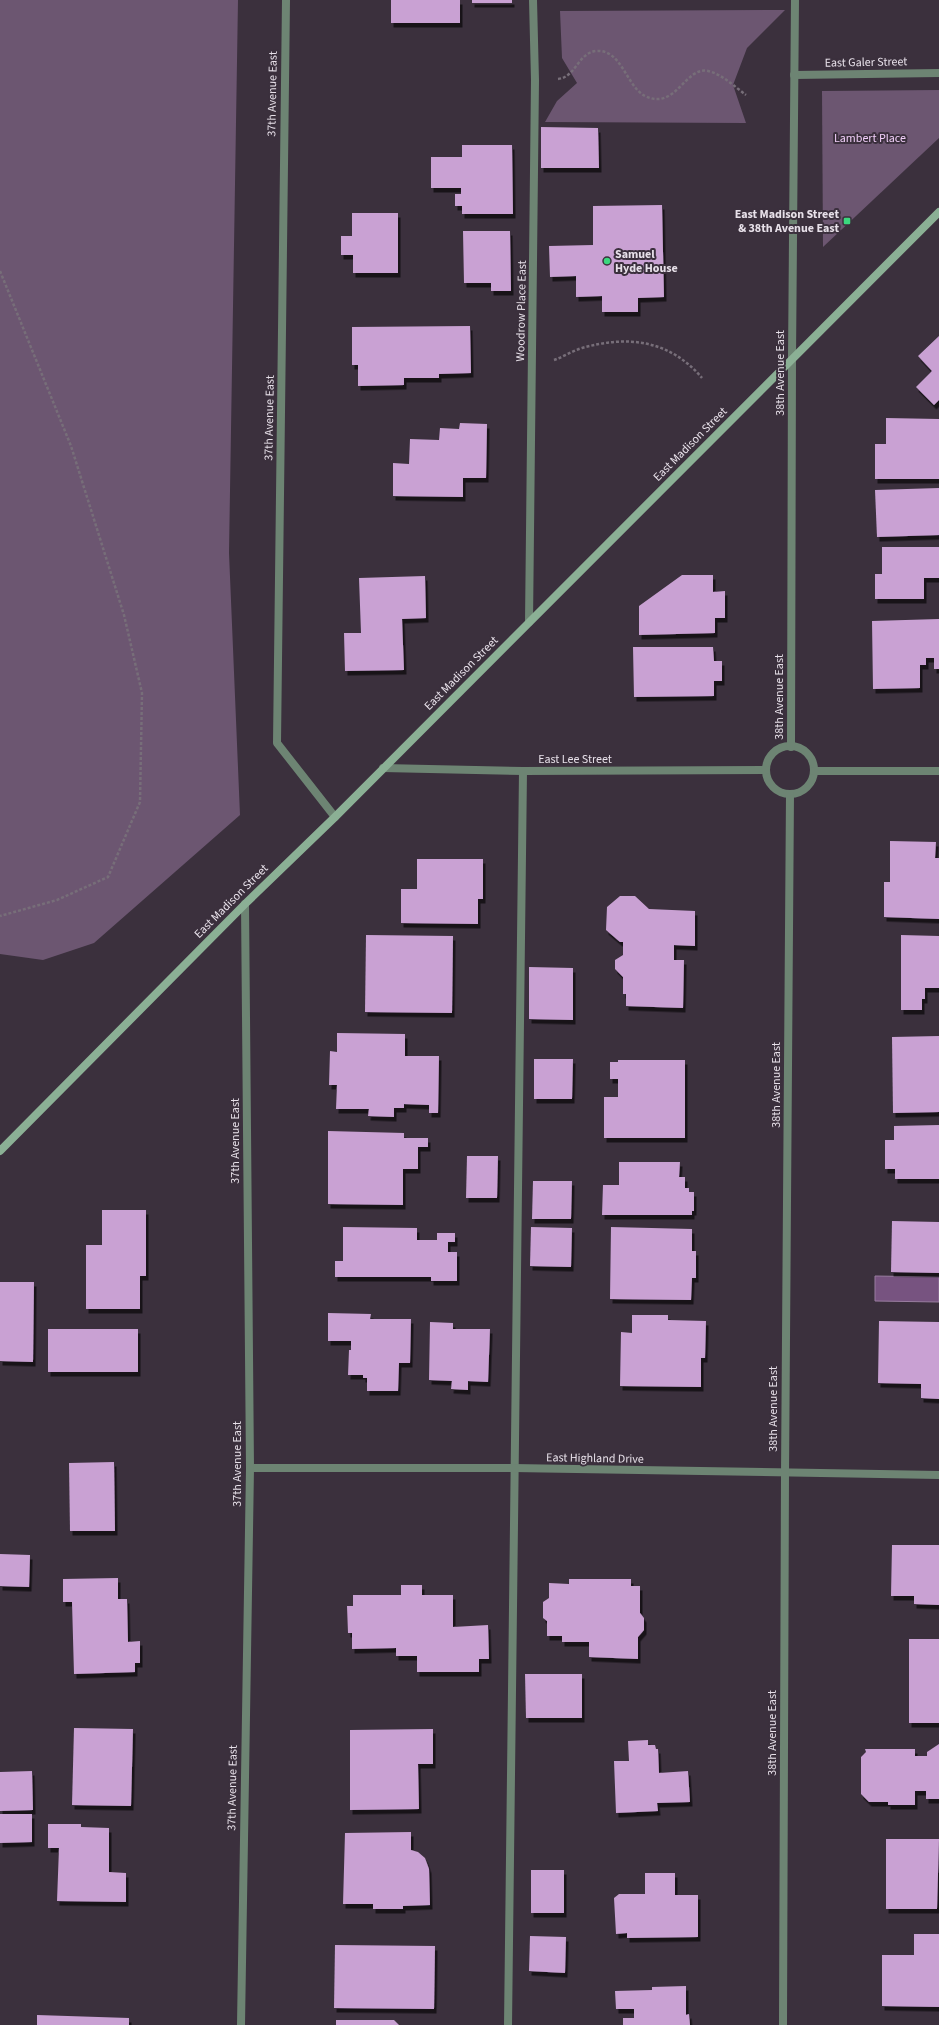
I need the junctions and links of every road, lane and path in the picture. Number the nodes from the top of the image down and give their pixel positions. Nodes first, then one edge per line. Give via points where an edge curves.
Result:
1 (286, 0) edge
2 (533, 0) edge
3 (795, 0) edge
4 (939, 73) edge
5 (794, 75) junction
6 (535, 80) junction
7 (746, 95) dead end
8 (939, 212) edge
9 (0, 271) edge
10 (792, 358) junction
11 (532, 361) junction
12 (702, 378) dead end
13 (529, 622) junction
14 (791, 747) junction
15 (384, 768) junction
16 (766, 770) junction
17 (939, 770) edge
18 (523, 771) junction
19 (814, 771) junction
20 (790, 794) junction
21 (335, 817) junction
22 (245, 904) junction
23 (0, 916) edge
24 (0, 1151) edge
25 (250, 1468) junction
26 (513, 1468) junction
27 (785, 1474) junction
28 (939, 1475) edge
29 (241, 2025) edge
30 (508, 2025) edge
31 (783, 2025) edge

1 - 21 street, 37th Avenue East via 277,743
2 - 6 street, Woodrow Place East
3 - 5 street, 38th Avenue East
4 - 5 street, East Galer Street
5 - 10 street, 38th Avenue East
6 - 7 path via 570,75 587,54 596,51 609,54 623,67 636,90 647,96 659,99 669,96 698,72 707,70 716,73
6 - 11 street, Woodrow Place East
8 - 10 main road, East Madison Street
9 - 23 path via 71,446 124,615 142,693 140,802 108,877 57,900
10 - 13 main road, East Madison Street
10 - 14 street, 38th Avenue East
11 - 12 path via 554,360 580,348 611,341 646,343 684,360
11 - 13 street, Woodrow Place East
13 - 15 main road, East Madison Street
14 - 16 street via 773,753
14 - 19 street via 803,750 809,756
15 - 18 street, East Lee Street
15 - 21 main road, East Madison Street
16 - 18 street, East Lee Street
16 - 20 street via 769,782 774,788
17 - 19 street
18 - 26 street
19 - 20 street via 809,785
20 - 27 street, 38th Avenue East
21 - 22 main road, East Madison Street
22 - 24 main road, East Madison Street
22 - 25 street, 37th Avenue East
25 - 26 street, East Highland Drive
25 - 29 street, 37th Avenue East
26 - 27 street, East Highland Drive
26 - 30 street
27 - 28 street, East Highland Drive
27 - 31 street, 38th Avenue East

